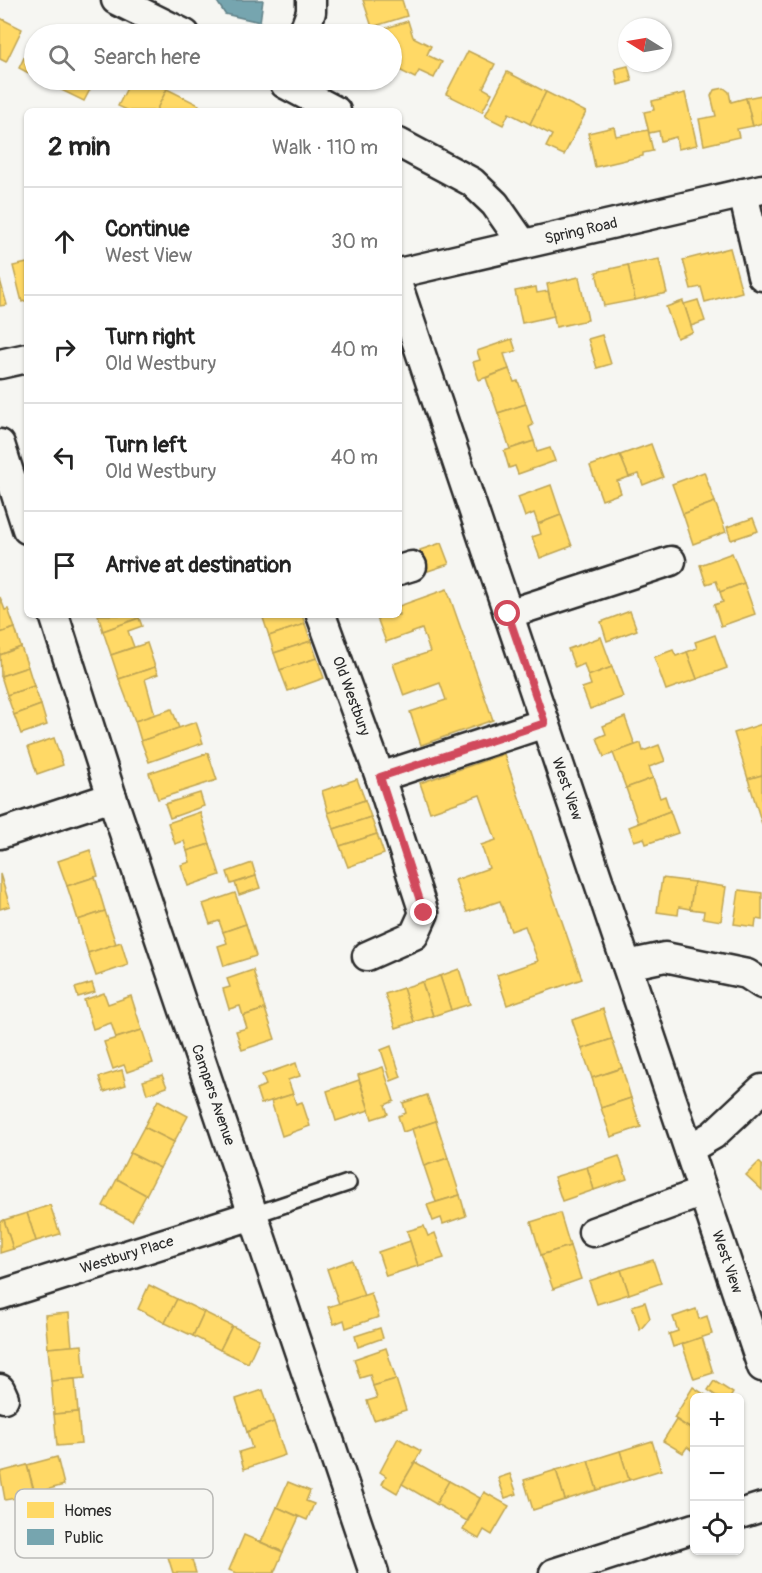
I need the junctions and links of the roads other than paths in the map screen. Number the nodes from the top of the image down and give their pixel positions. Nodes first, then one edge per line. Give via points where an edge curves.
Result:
1 (116, 0) edge
2 (311, 0) edge
3 (165, 24) edge
4 (307, 24) edge
5 (298, 90) edge
6 (331, 108) edge
7 (402, 145) edge
8 (753, 191) edge
9 (523, 244) junction
10 (402, 272) edge
11 (762, 276) edge
12 (402, 298) edge
13 (24, 359) edge
14 (0, 364) edge
15 (0, 444) edge
16 (24, 520) edge
17 (671, 561) dead end
18 (508, 614) junction
19 (55, 618) edge
20 (322, 618) edge
21 (545, 723) junction
22 (380, 777) junction
23 (112, 797) junction
24 (0, 834) edge
25 (367, 956) dead end
26 (627, 965) junction
27 (762, 984) edge
28 (762, 1089) edge
29 (689, 1149) junction
30 (348, 1183) dead end
31 (703, 1192) junction
32 (253, 1215) junction
33 (593, 1232) dead end
34 (0, 1295) edge
35 (762, 1367) edge
36 (762, 1507) edge
37 (744, 1513) edge
38 (690, 1529) edge
39 (374, 1573) edge
40 (554, 1573) edge

1 - 3 street
2 - 4 street
5 - 6 street
7 - 9 street via 472,182 495,204
8 - 9 street, Spring Road
8 - 11 street
9 - 10 street, Spring Road
12 - 18 street, West View
13 - 14 street
15 - 16 street
17 - 18 street
18 - 21 street, West View
19 - 23 street, Campers Avenue
20 - 22 street, Old Westbury
21 - 22 street
21 - 26 street, West View
22 - 25 street, Old Westbury via 424,913 414,935
23 - 24 street
23 - 32 street, Campers Avenue
26 - 27 street via 665,957 747,974
26 - 29 street, West View
28 - 29 street via 713,1135
29 - 31 street, West View
30 - 32 lane
31 - 33 street
31 - 35 street, West View
32 - 34 street, Westbury Place
32 - 39 street, Campers Avenue
36 - 37 street
38 - 40 street

